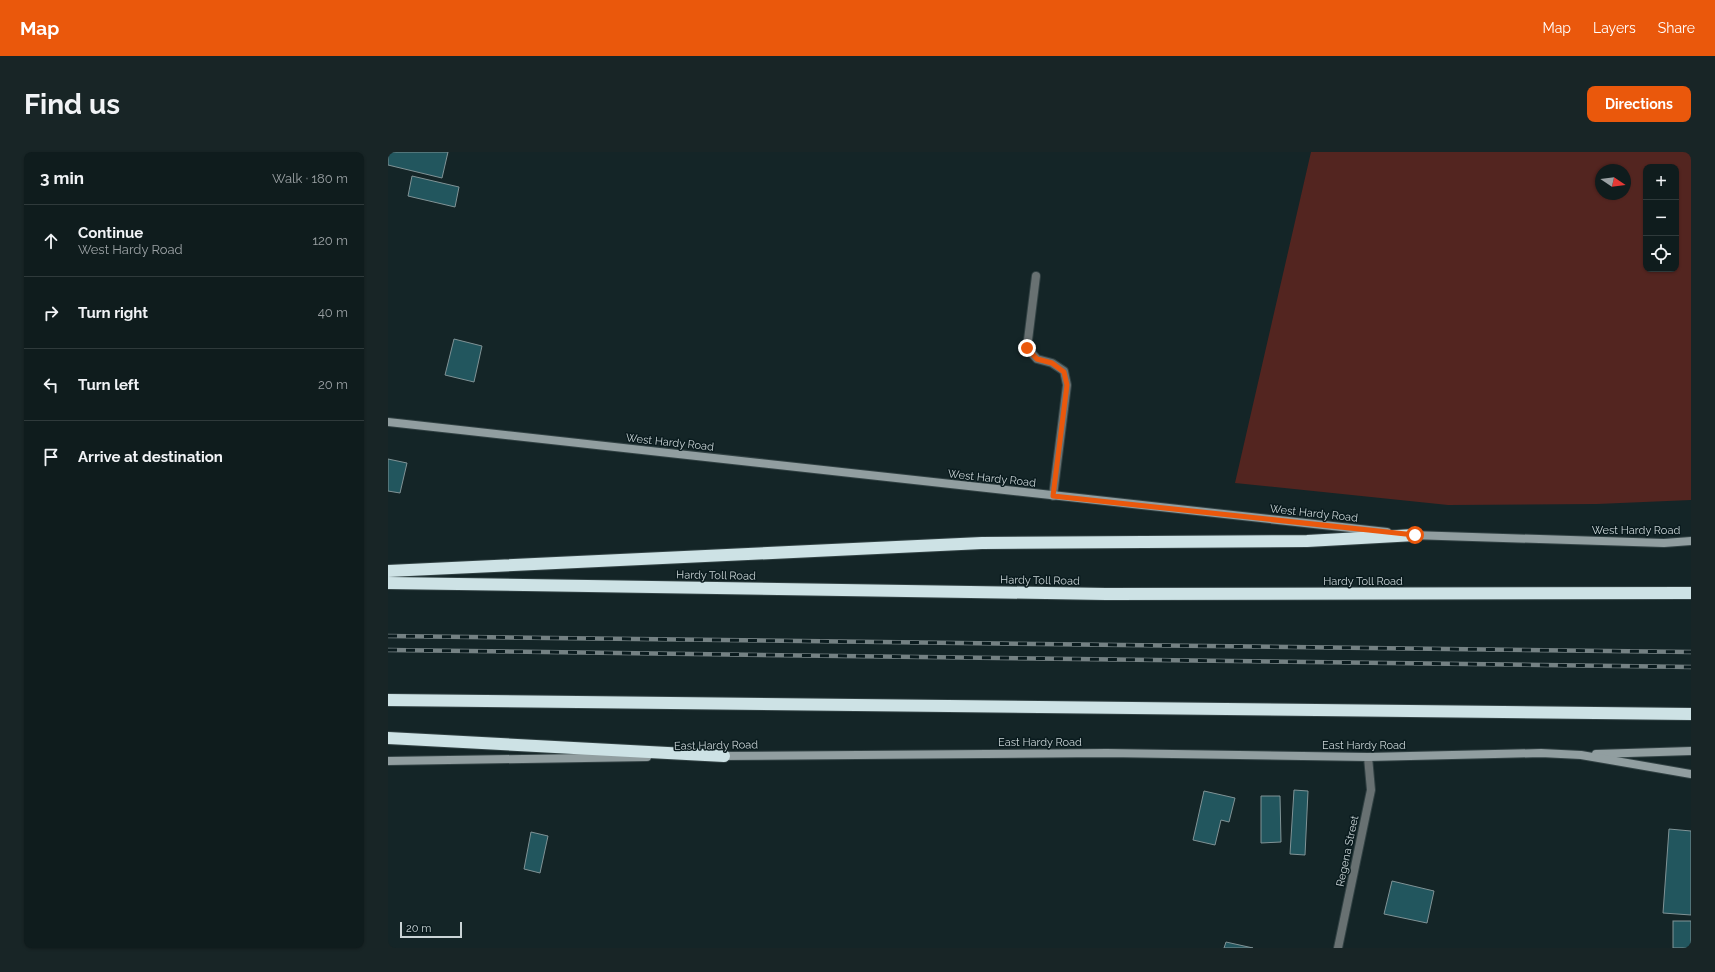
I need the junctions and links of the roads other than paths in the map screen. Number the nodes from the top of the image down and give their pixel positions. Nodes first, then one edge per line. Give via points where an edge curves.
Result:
1 (1036, 276) dead end
2 (388, 422) edge
3 (1053, 496) junction
4 (1415, 535) junction
5 (1691, 542) edge
6 (388, 571) edge
7 (388, 583) edge
8 (1691, 594) edge
9 (388, 700) edge
10 (1691, 714) edge
11 (388, 738) edge
12 (1691, 751) edge
13 (1581, 755) junction
14 (724, 756) junction
15 (1368, 757) junction
16 (388, 762) edge
17 (1691, 774) edge
18 (1338, 948) edge

1 - 3 street via 1027,348 1037,359 1052,363 1064,372 1067,385
2 - 3 main road, West Hardy Road
3 - 4 main road, West Hardy Road
4 - 5 main road, West Hardy Road
4 - 6 highway via 1308,541 982,544
7 - 8 highway, Hardy Toll Road via 1106,594
9 - 10 highway
11 - 14 highway
12 - 13 main road
13 - 15 main road, East Hardy Road
13 - 17 main road, East Hardy Road
14 - 15 main road, East Hardy Road via 1107,753
14 - 16 main road, East Hardy Road
15 - 18 street, Regena Street via 1371,790

